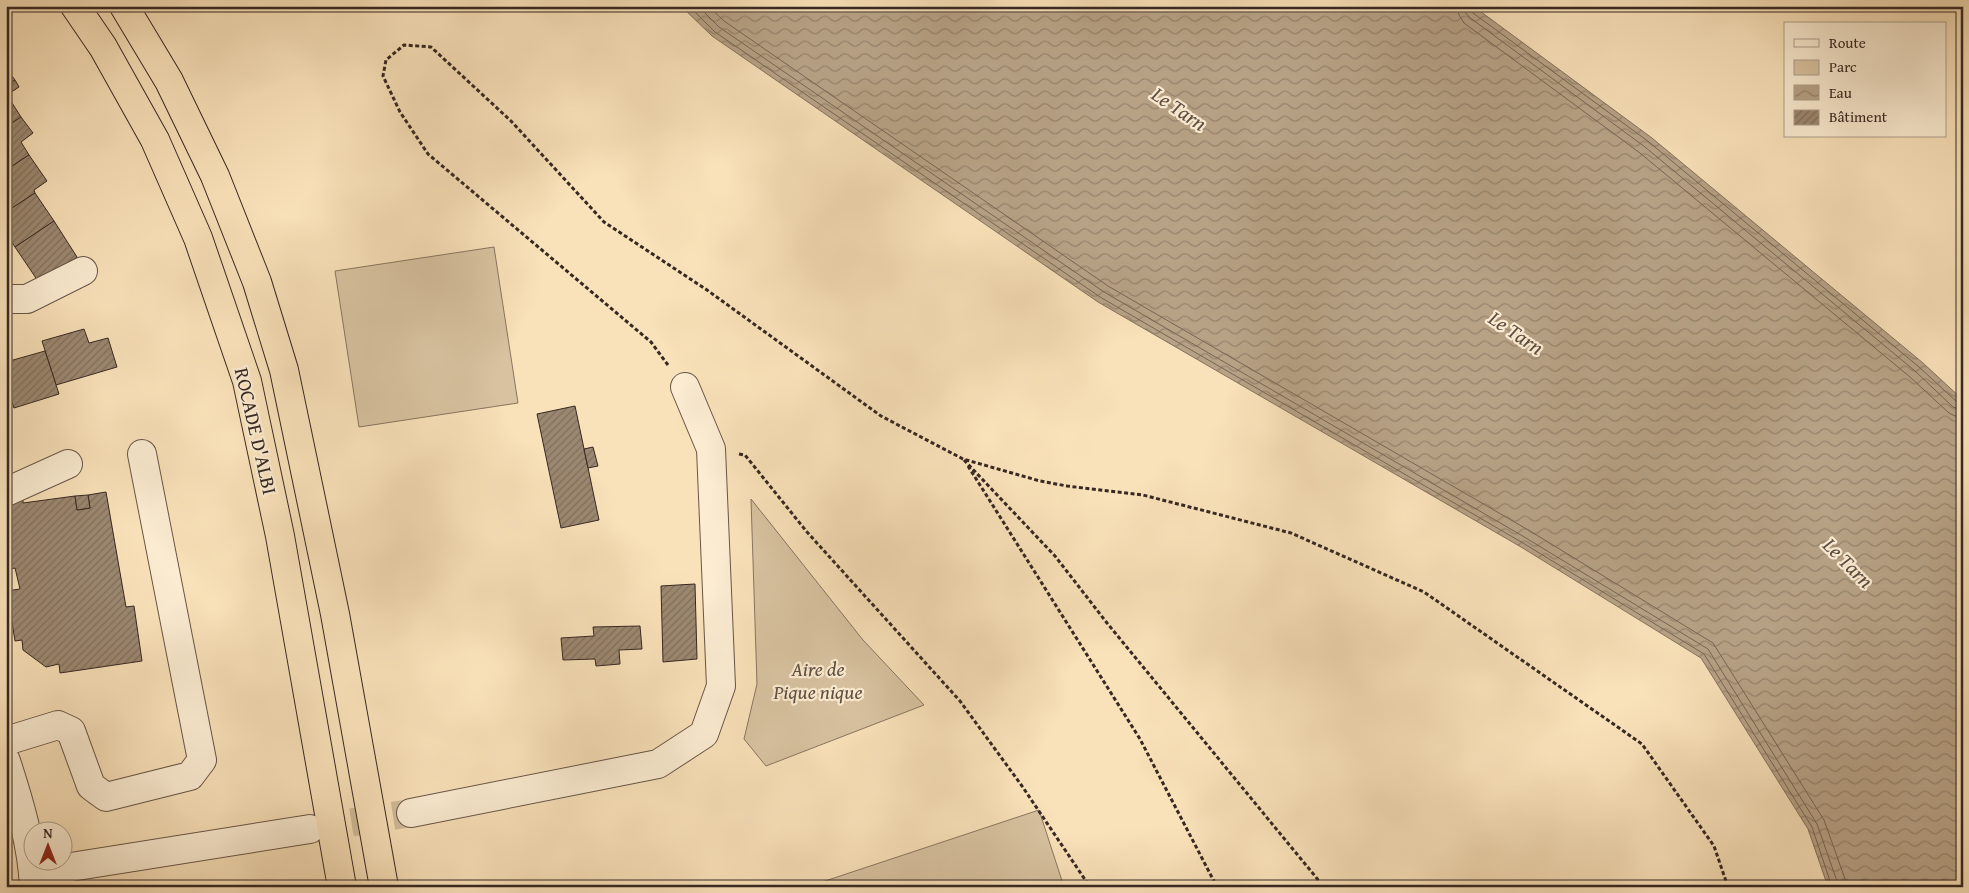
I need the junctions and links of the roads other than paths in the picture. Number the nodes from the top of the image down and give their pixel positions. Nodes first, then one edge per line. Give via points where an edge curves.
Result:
1 (76, 6) edge
2 (124, 6) edge
3 (83, 271) dead end
4 (6, 300) edge
5 (685, 387) road end
6 (142, 454) dead end
7 (68, 464) dead end
8 (6, 492) edge
9 (6, 741) edge
10 (6, 761) edge
11 (411, 813) tunnel mouth
12 (310, 829) tunnel mouth
13 (384, 879) edge
14 (34, 880) edge
15 (342, 887) edge

1 - 15 highway, ROCADE D'ALBI via 104,47 155,140 198,238 247,380 280,536
2 - 13 highway, ROCADE D'ALBI via 169,82 215,176 257,282 284,370 335,614
3 - 4 street via 27,299
5 - 11 street via 711,449 721,686 704,734 658,764
6 - 9 street via 202,760 190,776 106,797 91,786 71,731 58,725
7 - 8 street
10 - 14 street
12 - 14 street

